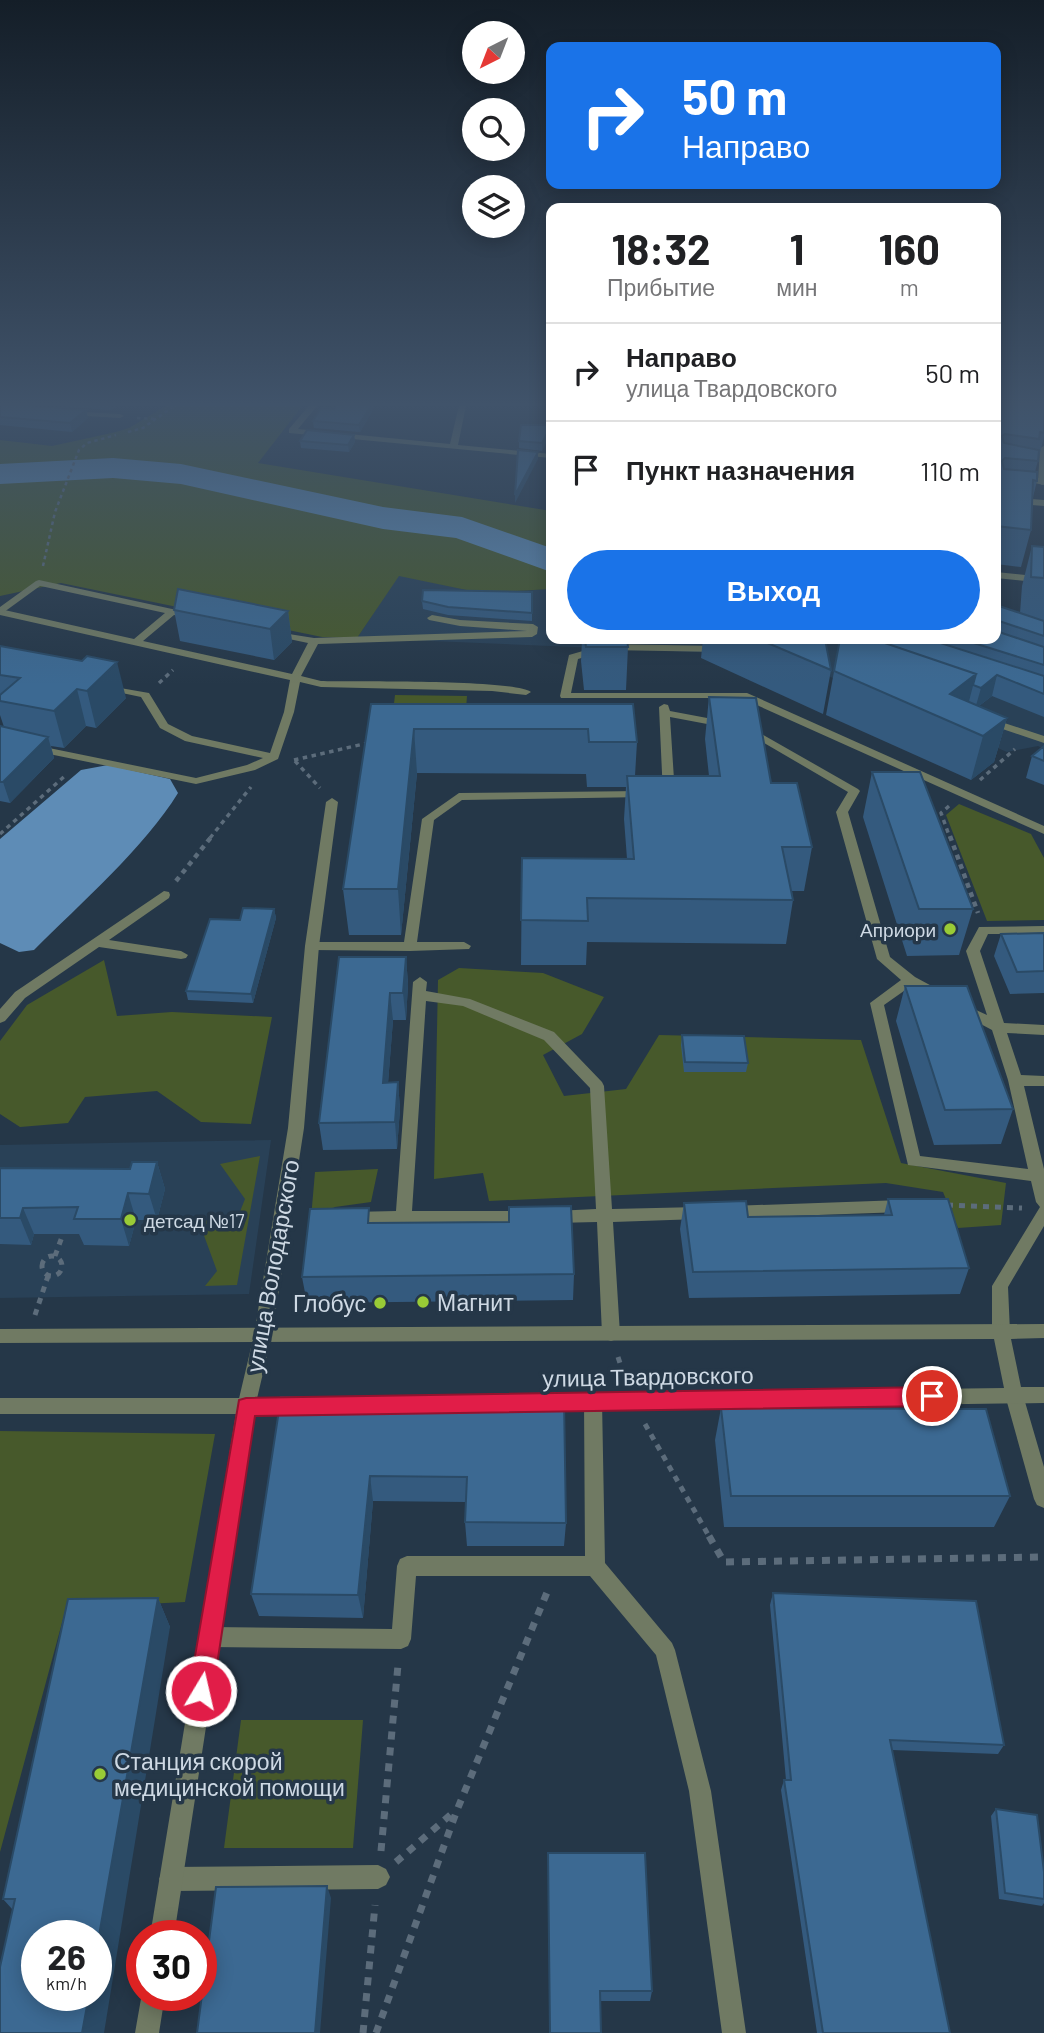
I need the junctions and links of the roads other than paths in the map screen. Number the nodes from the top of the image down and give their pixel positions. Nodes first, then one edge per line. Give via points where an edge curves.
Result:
1 (1001, 500) edge
2 (1042, 508) edge
3 (1001, 576) edge
4 (1044, 580) edge
5 (173, 611) junction
6 (0, 612) edge
7 (198, 617) edge
8 (432, 618) dead end
9 (263, 630) edge
10 (314, 641) junction
11 (135, 643) junction
12 (730, 649) dead end
13 (295, 679) junction
14 (93, 684) edge
15 (526, 692) dead end
16 (660, 696) junction
17 (666, 713) junction
18 (975, 716) edge
19 (1044, 740) edge
20 (0, 741) edge
21 (274, 757) junction
22 (332, 802) road end
23 (1044, 830) edge
24 (164, 895) road end
25 (1044, 930) edge
26 (96, 942) junction
27 (312, 946) junction
28 (464, 946) dead end
29 (410, 947) junction
30 (181, 955) dead end
31 (910, 980) junction
32 (0, 1018) edge
33 (1000, 1028) junction
34 (1044, 1030) edge
35 (1014, 1080) junction
36 (1044, 1081) edge
37 (1038, 1176) junction
38 (942, 1205) edge
39 (1040, 1207) edge
40 (604, 1216) junction
41 (340, 1218) edge
42 (404, 1218) junction
43 (1044, 1331) edge
44 (1001, 1332) junction
45 (611, 1334) junction
46 (263, 1335) junction
47 (0, 1336) edge
48 (1013, 1395) junction
49 (1044, 1395) edge
50 (593, 1401) junction
51 (524, 1403) edge
52 (0, 1406) edge
53 (316, 1406) edge
54 (246, 1407) junction
55 (1044, 1499) edge
56 (595, 1566) junction
57 (210, 1637) junction
58 (378, 1877) road end
59 (172, 1879) junction
60 (165, 1920) edge
61 (150, 2011) edge
62 (146, 2033) edge
63 (734, 2033) edge

1 - 2 street
3 - 4 street
5 - 6 street via 40,583
5 - 7 street
5 - 11 street
6 - 11 street
8 - 10 street via 533,627 531,634
9 - 10 street
10 - 13 street
11 - 13 street
12 - 16 street via 607,647 573,657 565,696
13 - 15 street via 321,684
13 - 21 street
14 - 21 street via 145,695 164,726 189,739
16 - 17 street
16 - 23 street via 743,695
17 - 29 street via 669,795 459,797 428,819
17 - 31 street via 752,729 854,792 842,812 884,959
18 - 19 street
20 - 21 street via 196,781 251,768
22 - 27 street, улица Володарского
24 - 26 street
25 - 33 street via 984,930 973,951
26 - 30 street
26 - 32 street via 19,995
27 - 29 street
27 - 46 street, улица Володарского via 296,1128
28 - 29 street
31 - 33 street
31 - 37 street via 877,1003 913,1160
33 - 34 street
33 - 35 street
35 - 36 street
35 - 37 street
37 - 39 street
38 - 40 street
39 - 44 street via 1000,1286
40 - 42 street
40 - 42 street via 597,1086 549,1036 420,988
40 - 45 street
41 - 42 street
43 - 44 street, улица Твардовского
44 - 45 street, улица Твардовского
44 - 48 street
45 - 46 street, улица Твардовского
46 - 47 street, улица Твардовского
46 - 54 street, улица Володарского
48 - 49 street, улица Твардовского
48 - 50 street, улица Твардовского
48 - 55 street
50 - 51 street, улица Твардовского
50 - 56 street
52 - 54 street
53 - 54 street
54 - 57 street, улица Володарского
56 - 57 street via 407,1566 401,1639
56 - 63 street via 665,1650 699,1791
57 - 59 street, улица Володарского
58 - 59 street
59 - 60 street, улица Володарского
61 - 62 street

